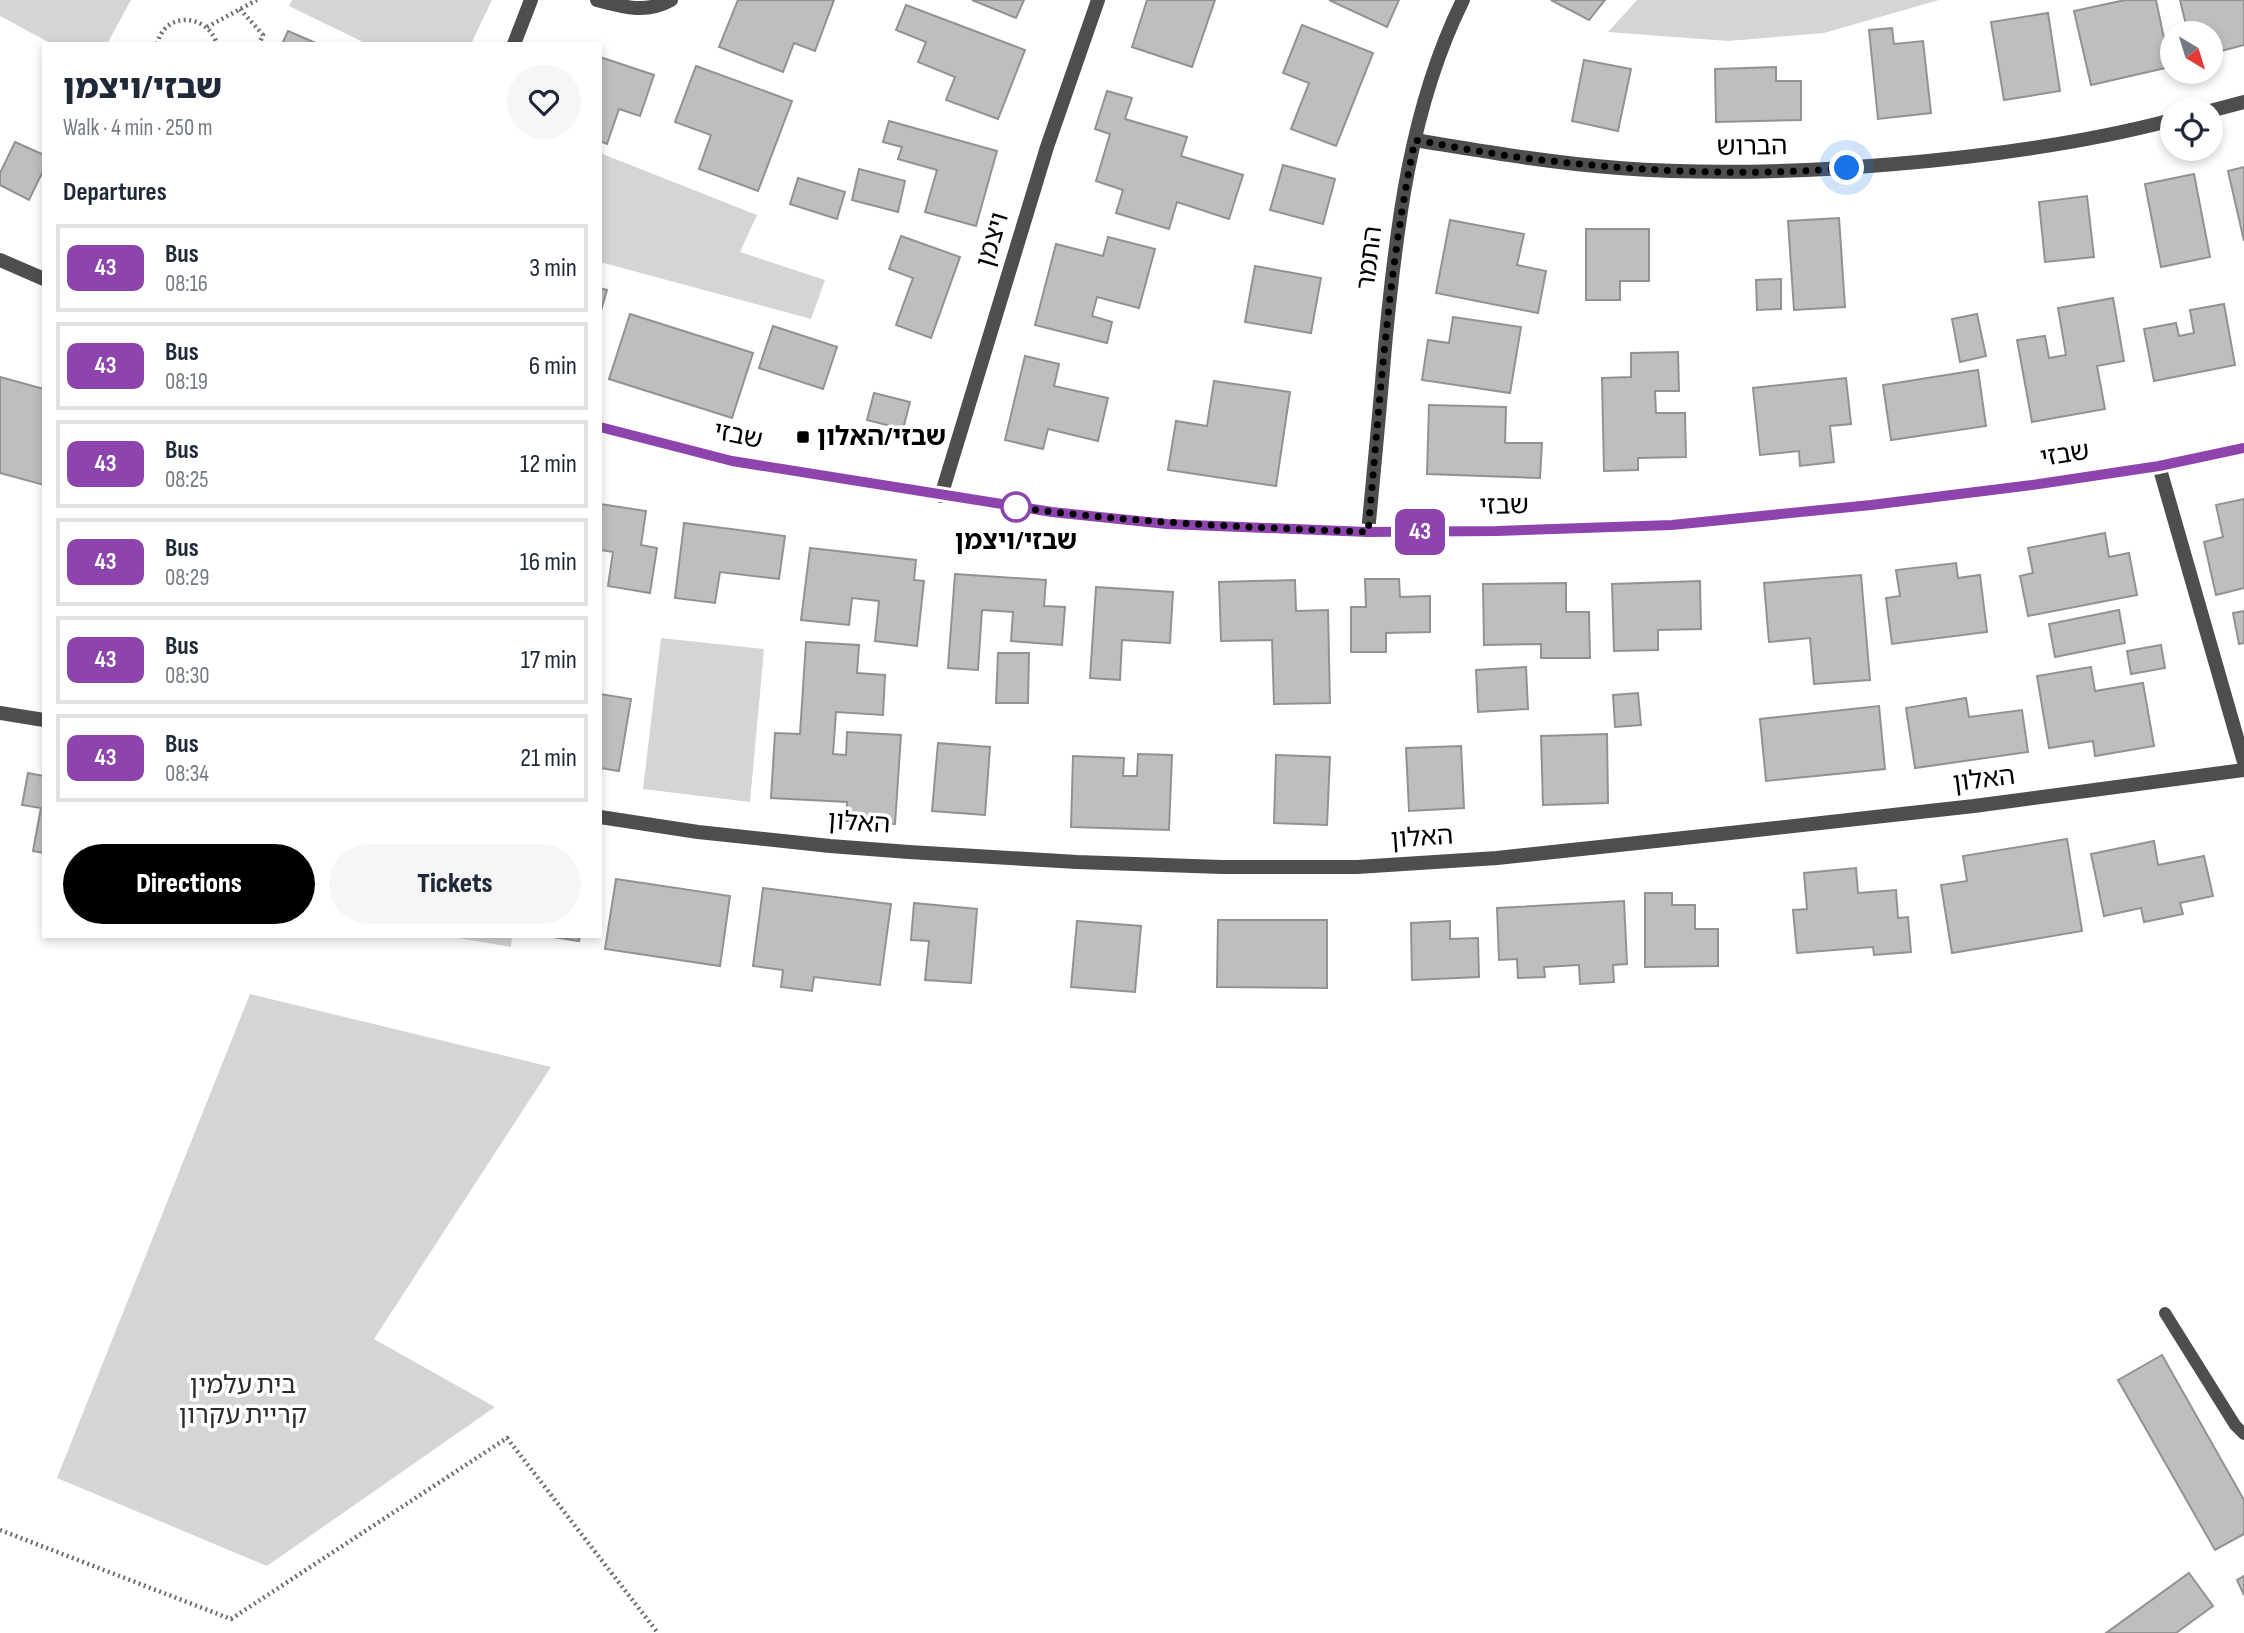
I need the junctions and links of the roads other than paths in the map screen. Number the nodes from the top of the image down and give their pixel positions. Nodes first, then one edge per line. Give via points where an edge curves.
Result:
1 (531, 0) edge
2 (597, 0) edge
3 (671, 0) edge
4 (1098, 0) edge
5 (1463, 0) edge
6 (515, 42) edge
7 (2244, 102) edge
8 (2223, 108) edge
9 (2160, 124) edge
10 (1415, 140) junction
11 (0, 260) edge
12 (42, 278) edge
13 (602, 428) edge
14 (2244, 448) edge
15 (2159, 466) junction
16 (941, 496) junction
17 (1368, 532) junction
18 (0, 713) edge
19 (42, 720) edge
20 (2244, 762) edge
21 (2244, 770) edge
22 (602, 817) edge
23 (2165, 1313) dead end
24 (2244, 1434) edge

1 - 6 street
2 - 3 street via 629,9 651,8
4 - 16 street, ויצמן via 1047,147
5 - 10 street, התמר via 1445,35
7 - 8 street
9 - 10 street, הברוש via 2061,145 1948,160 1714,173 1524,158
10 - 17 street, התמר via 1392,270
11 - 12 street
13 - 16 street, שבזי via 732,461
14 - 15 street, שבזי
15 - 17 street, שבזי via 1885,503 1672,525
15 - 20 street
16 - 17 street, שבזי via 1167,524
18 - 19 street
21 - 22 street, האלון via 1735,833 1497,858 1357,867 1222,867 909,852 698,832
23 - 24 lane

